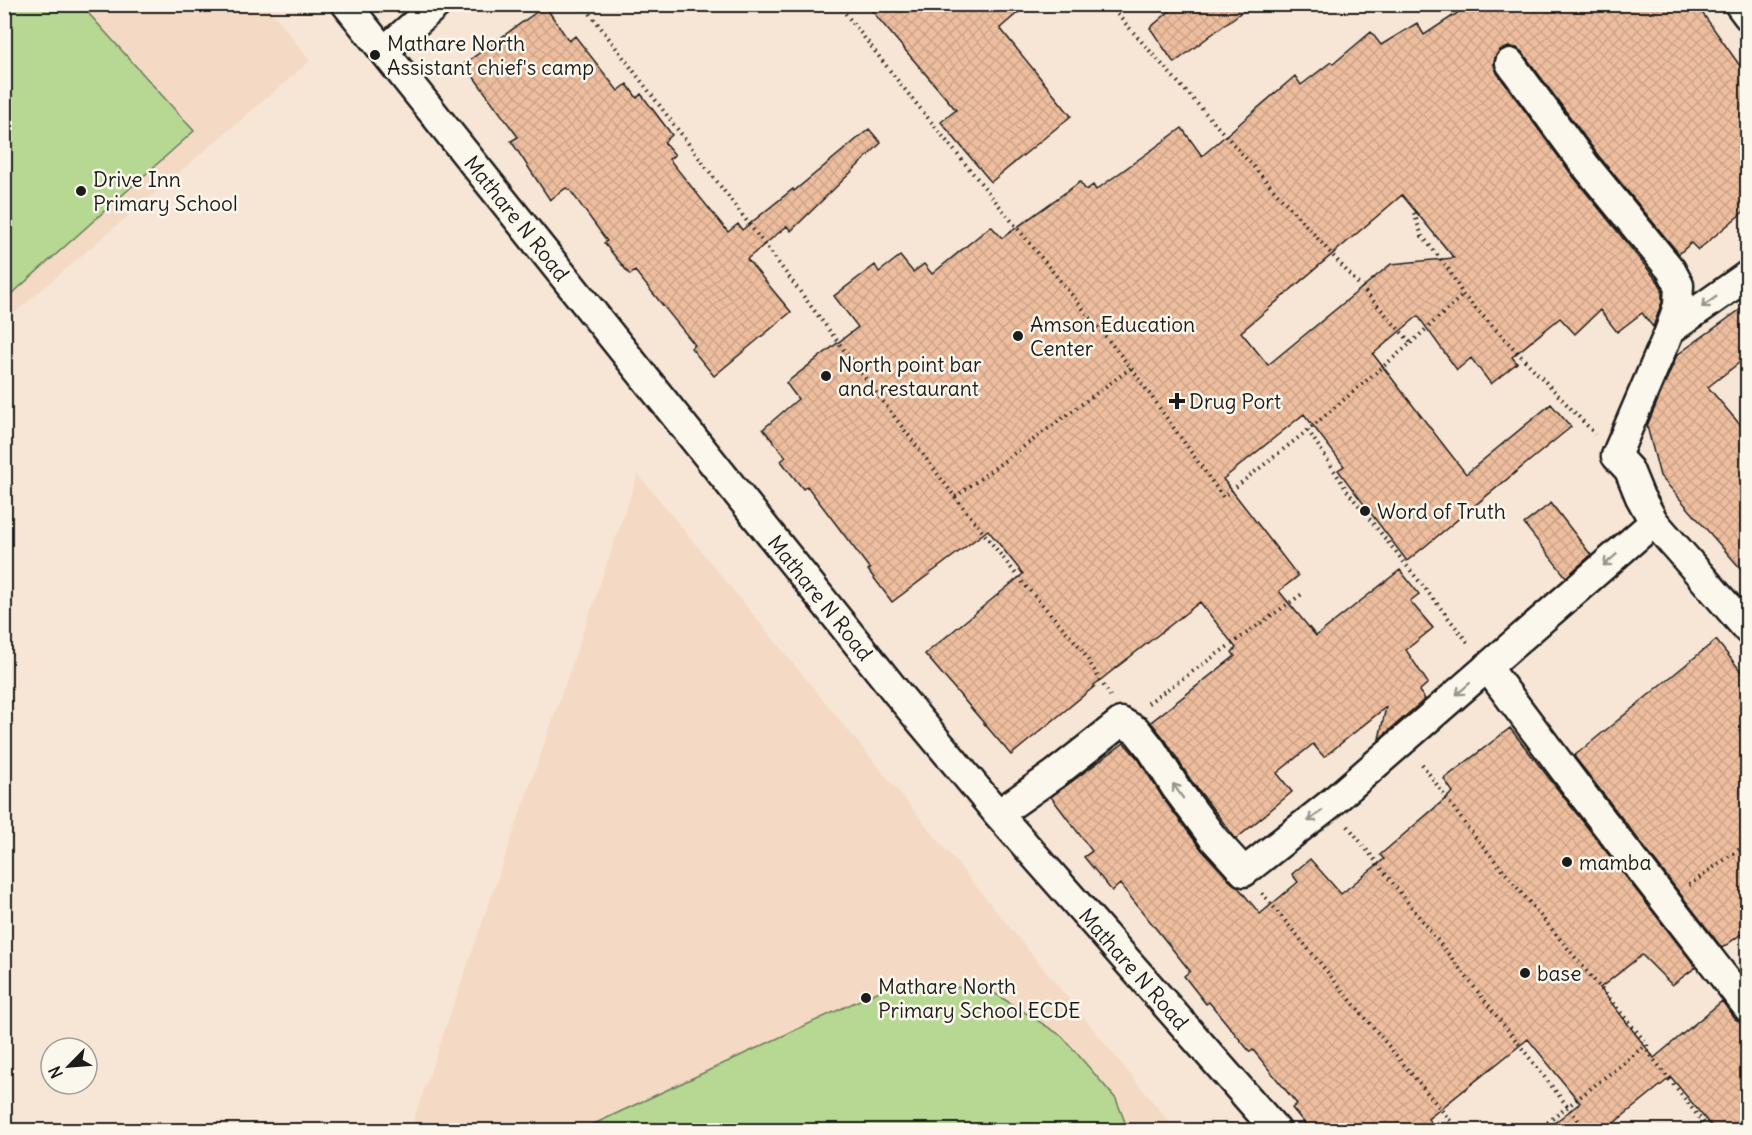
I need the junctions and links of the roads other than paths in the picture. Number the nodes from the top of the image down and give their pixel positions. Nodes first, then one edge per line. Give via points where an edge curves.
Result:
1 (346, 4) edge
2 (437, 4) edge
3 (1739, 4) edge
4 (1748, 16) edge
5 (384, 51) junction
6 (1510, 63) dead end
7 (1748, 275) edge
8 (1670, 330) junction
9 (1654, 522) junction
10 (1748, 630) edge
11 (1487, 667) junction
12 (998, 814) junction
13 (1748, 1008) edge
14 (1276, 1131) edge

1 - 5 street, Mathare N Road
2 - 5 street
3 - 4 street
5 - 12 street, Mathare N Road via 889,684
6 - 8 street via 1585,165 1671,270 1680,296
7 -> 8 street
8 - 9 street via 1616,456 1629,470
9 - 10 street
9 -> 11 street
11 -> 12 street via 1330,804 1244,872 1214,839 1137,730 1121,722
11 - 13 street
12 - 14 street, Mathare N Road

